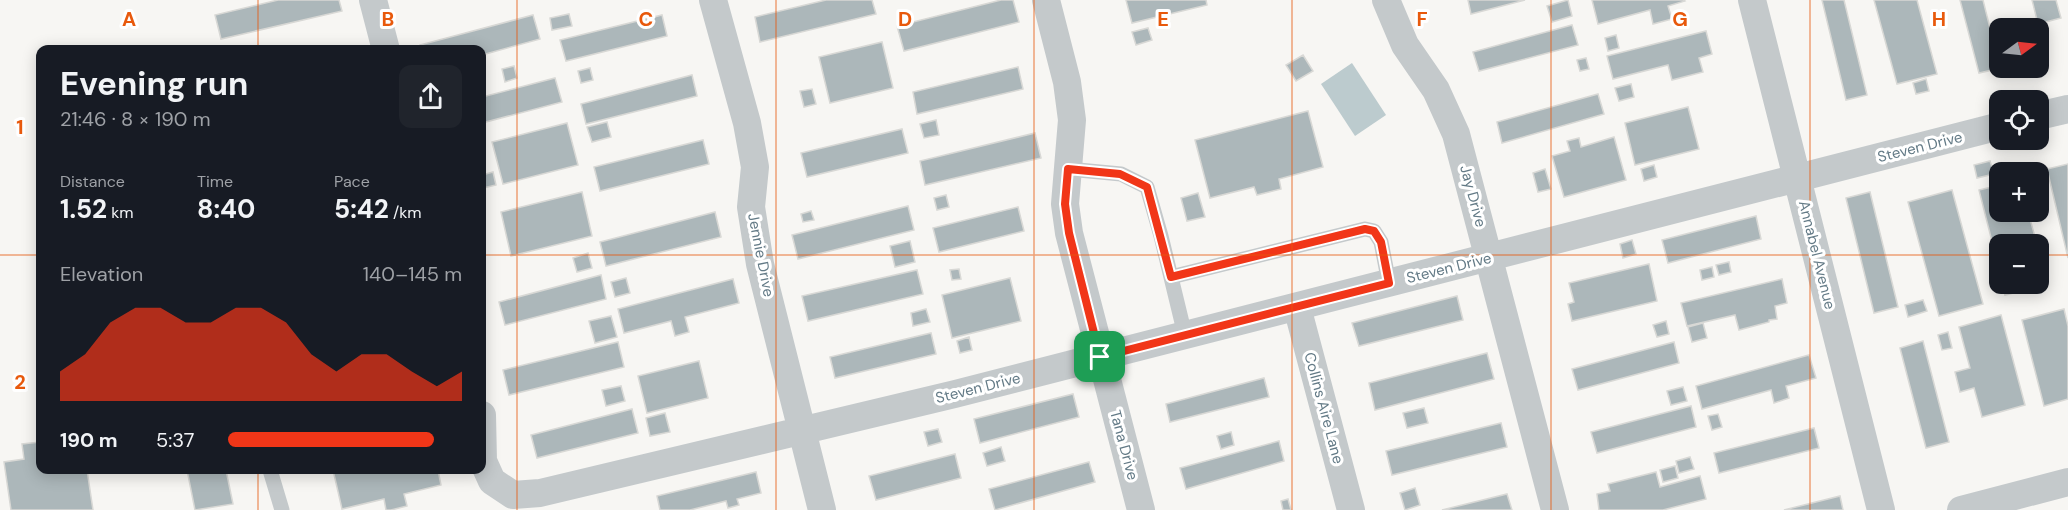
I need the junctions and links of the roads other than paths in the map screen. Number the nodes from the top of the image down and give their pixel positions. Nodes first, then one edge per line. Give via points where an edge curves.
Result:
1 (373, 0) edge
2 (713, 0) edge
3 (1046, 0) edge
4 (1386, 0) edge
5 (1752, 0) edge
6 (385, 45) edge
7 (2068, 109) edge
8 (2049, 113) edge
9 (1989, 129) edge
10 (1068, 169) junction
11 (1798, 178) junction
12 (1489, 257) junction
13 (1171, 277) junction
14 (1389, 283) junction
15 (1297, 307) junction
16 (1185, 335) junction
17 (1100, 357) junction
18 (802, 430) junction
19 (486, 468) edge
20 (271, 474) edge
21 (2068, 482) edge
22 (508, 503) edge
23 (282, 510) edge
24 (822, 510) edge
25 (1141, 510) edge
26 (1351, 510) edge
27 (1556, 510) edge
28 (1881, 510) edge
29 (1961, 510) edge

1 - 6 street
2 - 18 street, Jennie Drive via 747,123 755,167 751,207 760,264
3 - 10 street via 1067,82 1072,120
4 - 12 street, Jay Drive via 1406,45 1436,90 1456,134
5 - 11 street, Annabel Avenue
7 - 8 street
9 - 11 street, Steven Drive
10 - 13 lane via 1120,174 1147,187
10 - 17 street, Tana Drive via 1065,204 1069,233
11 - 12 street, Steven Drive
11 - 28 street, Annabel Avenue
12 - 14 street, Steven Drive
12 - 27 street, Jay Drive
13 - 14 lane via 1365,229 1374,231 1381,242
13 - 16 lane
14 - 15 street, Steven Drive
15 - 16 street, Steven Drive
15 - 26 street, Collins Aire Lane
16 - 17 street, Steven Drive
17 - 18 street, Steven Drive
17 - 25 street, Tana Drive
18 - 22 street, Steven Drive
18 - 24 street, Jennie Drive
19 - 22 street
20 - 23 lane
21 - 29 street

